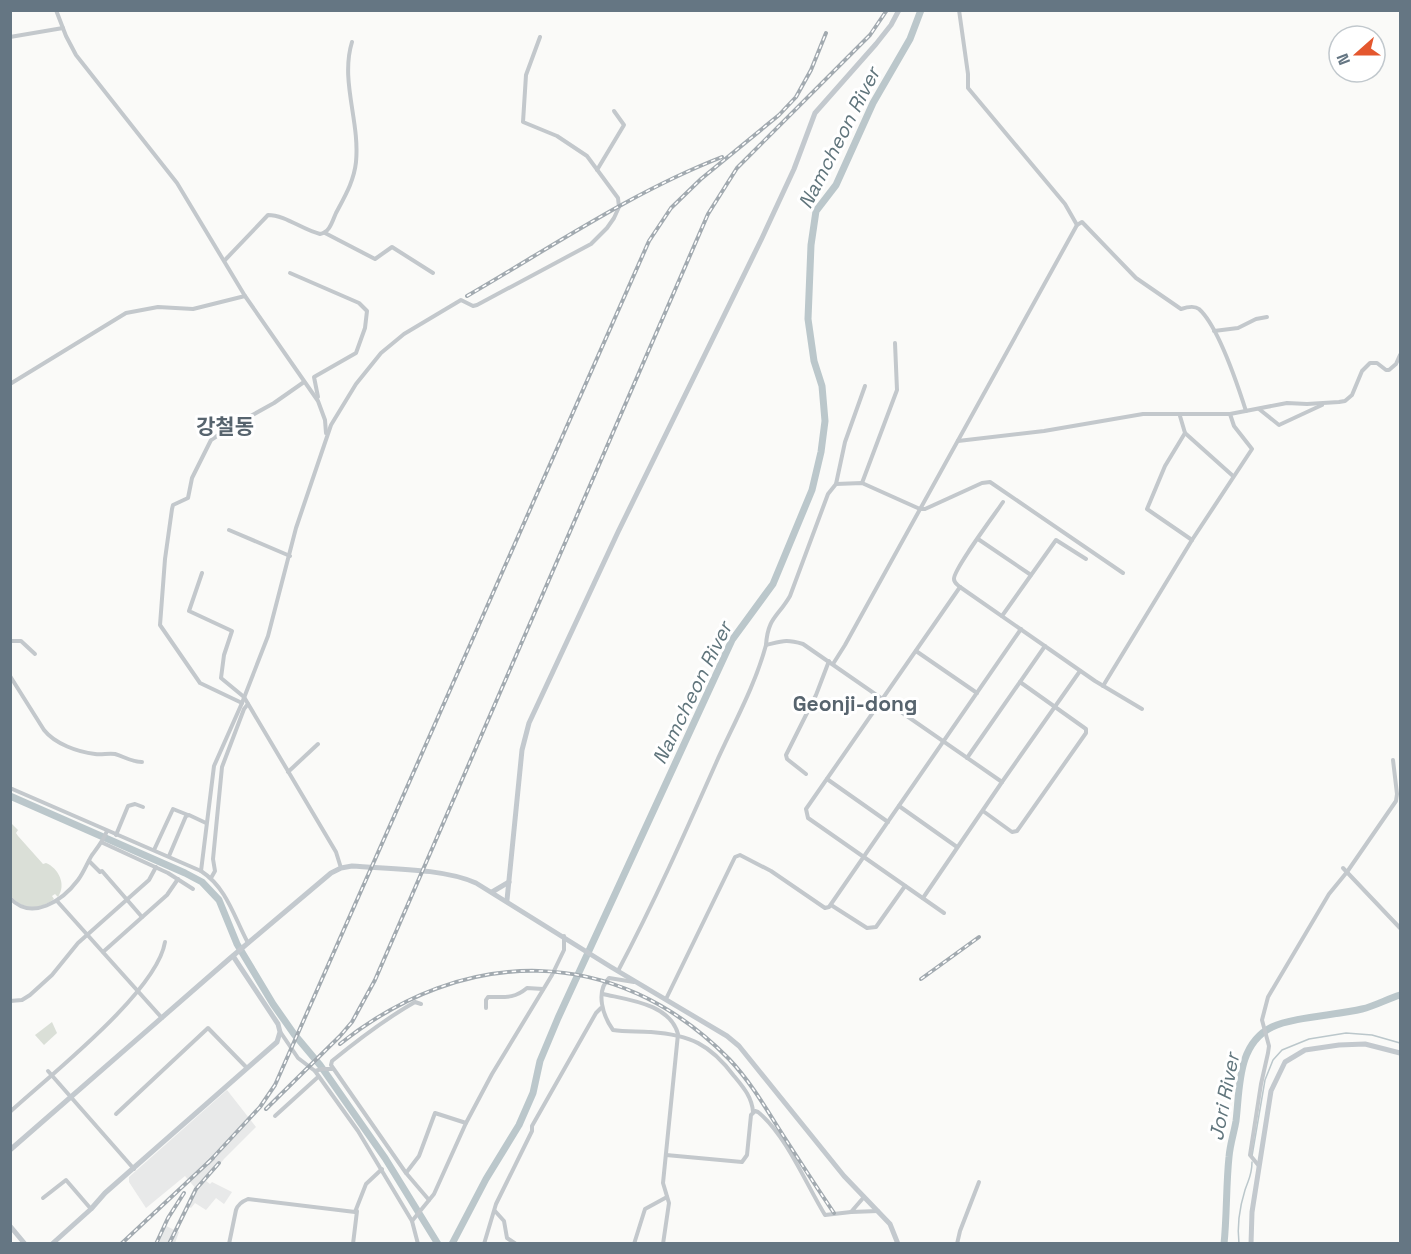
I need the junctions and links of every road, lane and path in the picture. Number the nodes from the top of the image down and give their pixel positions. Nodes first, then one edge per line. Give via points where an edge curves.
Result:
1 (56, 10) edge
2 (899, 10) edge
3 (959, 10) edge
4 (63, 28) junction
5 (10, 37) edge
6 (540, 37) dead end
7 (352, 42) dead end
8 (614, 111) dead end
9 (597, 170) junction
10 (1077, 225) junction
11 (325, 233) junction
12 (225, 260) junction
13 (290, 273) dead end
14 (434, 273) dead end
15 (245, 296) junction
16 (1267, 317) dead end
17 (1214, 331) junction
18 (896, 343) dead end
19 (1401, 355) edge
20 (304, 382) junction
21 (10, 384) edge
22 (865, 386) dead end
23 (318, 401) junction
24 (1331, 403) junction
25 (1259, 409) junction
26 (1246, 411) junction
27 (1230, 414) junction
28 (1180, 416) junction
29 (1185, 433) junction
30 (327, 437) junction
31 (958, 441) junction
32 (1233, 476) junction
33 (862, 483) junction
34 (836, 484) junction
35 (1003, 502) dead end
36 (920, 509) junction
37 (229, 530) dead end
38 (978, 539) junction
39 (1192, 540) junction
40 (290, 556) junction
41 (1086, 559) dead end
42 (202, 573) dead end
43 (1123, 573) dead end
44 (1031, 575) junction
45 (960, 586) junction
46 (1002, 616) junction
47 (1022, 629) junction
48 (10, 641) edge
49 (766, 645) junction
50 (1045, 646) junction
51 (916, 651) junction
52 (35, 654) dead end
53 (831, 663) junction
54 (1080, 671) junction
55 (10, 676) edge
56 (1020, 682) junction
57 (1103, 686) junction
58 (977, 693) junction
59 (244, 697) junction
60 (883, 699) junction
61 (242, 703) junction
62 (248, 704) junction
63 (1055, 707) junction
64 (1142, 709) dead end
65 (943, 742) junction
66 (318, 744) dead end
67 (967, 758) junction
68 (1393, 760) dead end
69 (142, 762) dead end
70 (288, 771) junction
71 (806, 774) dead end
72 (827, 779) junction
73 (1002, 782) junction
74 (10, 788) edge
75 (209, 801) junction
76 (219, 801) junction
77 (899, 806) junction
78 (142, 807) dead end
79 (983, 811) junction
80 (188, 815) junction
81 (888, 822) junction
82 (206, 823) junction
83 (106, 833) junction
84 (116, 835) junction
85 (103, 843) junction
86 (957, 847) junction
87 (154, 850) junction
88 (169, 856) junction
89 (864, 856) junction
90 (89, 861) junction
91 (156, 867) junction
92 (340, 868) junction
93 (1345, 870) junction
94 (201, 871) junction
95 (211, 878) junction
96 (178, 879) junction
97 (509, 882) junction
98 (905, 886) junction
99 (193, 889) dead end
100 (492, 892) junction
101 (10, 898) edge
102 (923, 898) junction
103 (127, 900) junction
104 (507, 900) junction
105 (57, 901) junction
106 (831, 904) junction
107 (944, 913) dead end
108 (142, 917) junction
109 (1401, 928) edge
110 (87, 934) junction
111 (564, 936) junction
112 (165, 942) dead end
113 (247, 945) junction
114 (103, 952) junction
115 (235, 955) junction
116 (618, 971) junction
117 (637, 982) junction
118 (543, 989) junction
119 (138, 991) junction
120 (603, 994) junction
121 (666, 999) junction
122 (10, 1001) edge
123 (420, 1004) dead end
124 (486, 1008) dead end
125 (601, 1008) junction
126 (162, 1018) junction
127 (280, 1032) junction
128 (678, 1034) junction
129 (1401, 1053) edge
130 (248, 1069) junction
131 (332, 1069) junction
132 (315, 1071) junction
133 (50, 1073) junction
134 (318, 1077) junction
135 (72, 1098) junction
136 (10, 1104) edge
137 (12, 1111) edge
138 (753, 1112) junction
139 (116, 1114) dead end
140 (275, 1116) dead end
141 (466, 1123) junction
142 (10, 1150) edge
143 (666, 1155) junction
144 (1259, 1167) junction
145 (134, 1169) junction
146 (382, 1169) junction
147 (406, 1173) junction
148 (979, 1182) dead end
149 (667, 1197) junction
150 (865, 1197) junction
151 (43, 1198) dead end
152 (429, 1201) junction
153 (91, 1209) junction
154 (357, 1210) junction
155 (878, 1210) junction
156 (495, 1211) junction
157 (851, 1212) junction
158 (413, 1219) junction
159 (10, 1226) edge
160 (25, 1244) edge
161 (52, 1244) edge
162 (229, 1244) edge
163 (353, 1244) edge
164 (418, 1244) edge
165 (484, 1244) edge
166 (516, 1244) edge
167 (634, 1244) edge
168 (663, 1244) edge
169 (898, 1244) edge
170 (957, 1244) edge
171 (1251, 1244) edge

1 - 4 street
2 - 97 main road via 884,34 815,113 762,238 529,723 522,750
3 - 10 street via 968,88 1065,204
4 - 5 street
4 - 12 street via 76,55 177,183
6 - 9 street via 526,75 523,122 557,135 587,156
7 - 11 street via 347,68 356,160 352,182
8 - 9 street via 624,124
9 - 30 street via 618,198 619,207 607,228 591,244 477,305 461,300 404,334 356,384
10 - 17 street via 1085,224 1147,287 1181,309 1199,309
10 - 31 street
11 - 12 street via 267,215
11 - 14 street via 375,258 392,247
12 - 15 street
13 - 23 street via 363,305 368,311 356,353 314,377
15 - 20 street
15 - 21 street via 193,309 164,307 126,313
16 - 17 street via 1238,328
17 - 26 street
18 - 33 street via 897,390
19 - 24 street via 1389,370 1370,363 1349,398
20 - 23 street
20 - 61 street via 211,440 192,478 188,498 172,509 160,626 200,683
22 - 34 street via 845,442
23 - 30 street
24 - 25 street via 1287,403
24 - 25 street via 1279,425
25 - 26 street
26 - 27 street
27 - 28 street
27 - 32 street via 1252,449
28 - 29 street
28 - 31 street via 1143,414
29 - 32 street
29 - 39 street via 1165,466 1147,510
30 - 40 street
31 - 36 street
32 - 39 street
33 - 34 street
33 - 36 street
34 - 49 street via 828,494 790,596 772,620
35 - 38 street
36 - 43 street via 990,482
36 - 53 street via 845,645
37 - 40 street
38 - 44 street
38 - 45 street via 956,574 955,582
39 - 57 street
40 - 59 street via 272,626
41 - 44 street via 1056,540
42 - 59 street via 189,611 232,631 221,678
44 - 46 street
45 - 46 street
45 - 51 street
46 - 47 street
47 - 50 street
47 - 58 street
48 - 52 street via 21,641
49 - 53 street via 786,640 803,644
49 - 116 street via 643,925
50 - 54 street
50 - 56 street
51 - 58 street
51 - 60 street
53 - 60 street
53 - 71 street via 786,755
54 - 57 street
54 - 63 street
55 - 69 street via 51,737 80,751 111,753
56 - 63 street
56 - 67 street
57 - 64 street
58 - 65 street
59 - 61 street
59 - 62 street
60 - 65 street
60 - 72 street
61 - 75 street via 216,757
62 - 70 street
62 - 76 street via 223,762
63 - 73 street
63 - 79 street via 1086,730 1051,785 1014,832
65 - 67 street
65 - 77 street
66 - 70 street
67 - 73 street
68 - 93 street via 1396,801
70 - 92 street via 336,852
72 - 81 street
72 - 89 street via 806,809 807,816
73 - 79 street
74 - 83 street
75 - 76 street
75 - 82 street
76 - 95 street via 215,871
77 - 81 street
77 - 86 street
78 - 84 street via 128,806
79 - 86 street
80 - 82 street
80 - 87 street via 172,808
80 - 88 street
81 - 89 street
82 - 94 street
83 - 84 street
83 - 85 street
84 - 87 street
85 - 90 street
85 - 91 street
86 - 102 street
87 - 88 street
88 - 94 street
89 - 98 street
89 - 106 street
90 - 103 street
90 - 105 street via 77,881
91 - 96 street
91 - 103 street via 149,880
92 - 100 main road via 381,868 461,877
92 - 113 main road
93 - 109 street
93 - 144 street via 1263,1010 1268,1053 1250,1155
94 - 95 street
95 - 113 street via 231,905
96 - 99 street
96 - 108 street
97 - 100 main road
97 - 104 main road
98 - 102 street
98 - 106 street via 872,929
100 - 104 main road
101 - 105 street via 18,905 34,909
102 - 107 street
103 - 108 street
103 - 110 street
104 - 111 main road
105 - 110 street
106 - 121 street via 825,908 771,871 740,855 735,857
108 - 114 street
110 - 114 street
110 - 122 street via 30,995
111 - 116 main road
111 - 118 street via 561,959
112 - 119 street via 156,966
113 - 115 main road
114 - 119 street
115 - 126 main road
115 - 127 main road
116 - 117 main road
117 - 120 street via 609,978
117 - 121 main road
118 - 124 street via 530,987 518,996 488,998
118 - 141 street
119 - 126 street
119 - 133 street
120 - 125 street
120 - 128 street via 656,1009 671,1020
121 - 150 main road via 734,1042
123 - 131 street via 415,1002 362,1036 332,1061
125 - 128 street via 613,1030
125 - 156 street via 532,1126
126 - 135 main road
127 - 130 main road via 277,1042
127 - 132 street via 298,1058
128 - 138 street via 701,1044 723,1062 751,1099
128 - 143 street
129 - 144 main road via 1365,1044 1340,1044 1311,1048 1288,1059 1273,1086
130 - 139 street via 207,1028
130 - 145 main road
131 - 132 street
131 - 147 street
132 - 134 street
133 - 135 street
133 - 137 street
134 - 140 street
134 - 146 street
135 - 142 main road
135 - 145 street
136 - 137 street
138 - 143 street via 747,1155 742,1162
138 - 157 street via 758,1112 774,1130 825,1215
141 - 147 street via 435,1113 418,1156
141 - 152 street
143 - 149 street via 663,1184
144 - 171 main road
145 - 153 main road
146 - 154 street via 366,1184
146 - 158 street
147 - 152 street
148 - 170 street
149 - 167 street via 645,1209
149 - 168 street
150 - 155 main road
150 - 157 street
151 - 153 street via 66,1180
152 - 158 street
153 - 161 main road
154 - 162 street via 249,1199 237,1206
154 - 163 street
155 - 157 street
155 - 169 main road via 891,1224
156 - 165 street
156 - 166 street via 504,1221 507,1238
158 - 164 street
159 - 160 main road

